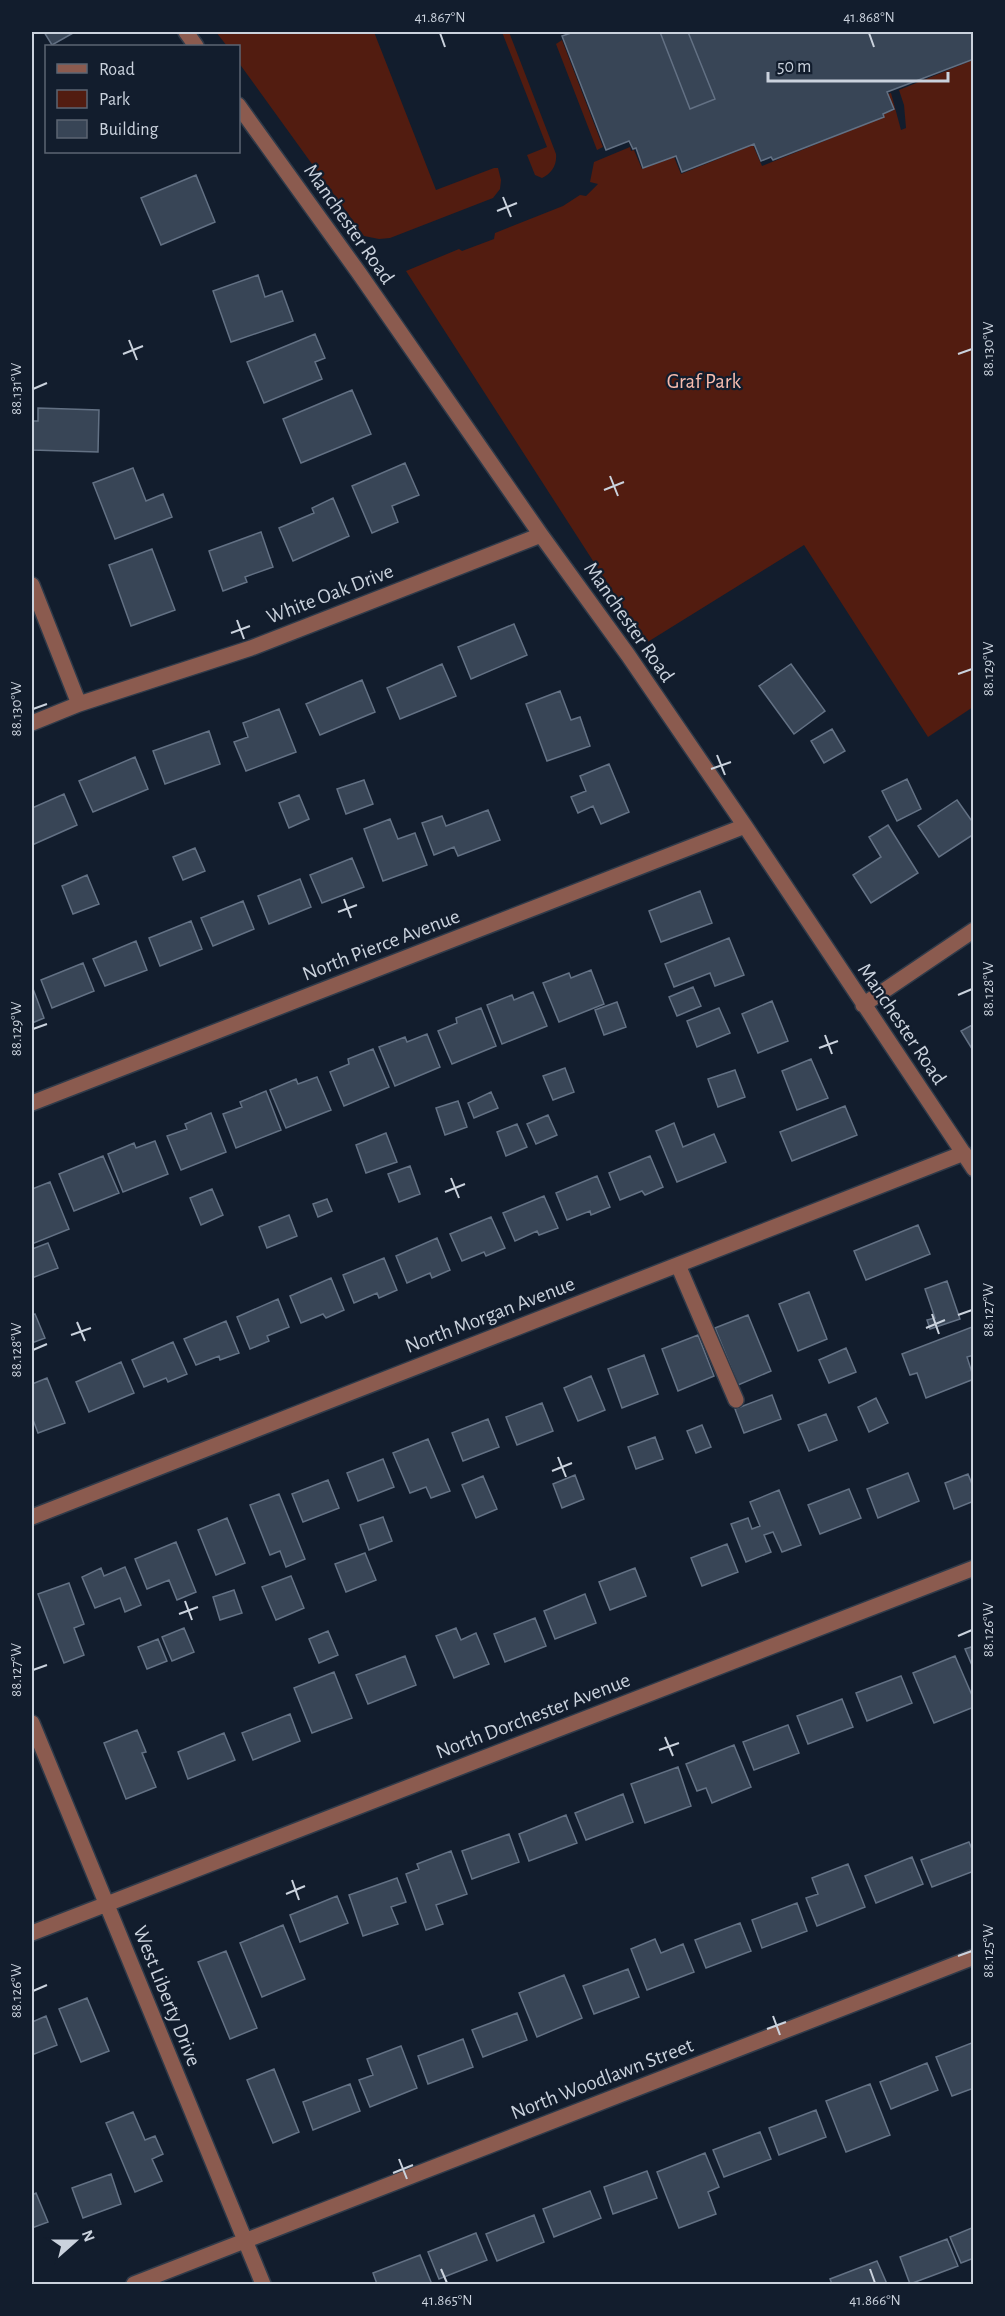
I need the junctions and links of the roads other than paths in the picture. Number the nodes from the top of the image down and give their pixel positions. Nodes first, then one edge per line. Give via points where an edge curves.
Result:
1 (186, 32) edge
2 (195, 45) edge
3 (240, 108) edge
4 (541, 535) junction
5 (32, 585) edge
6 (80, 704) junction
7 (32, 723) edge
8 (745, 826) junction
9 (974, 930) edge
10 (863, 1005) junction
11 (32, 1103) edge
12 (964, 1153) junction
13 (974, 1169) edge
14 (678, 1264) junction
15 (736, 1400) dead end
16 (32, 1517) edge
17 (974, 1568) edge
18 (32, 1723) edge
19 (107, 1904) junction
20 (32, 1933) edge
21 (974, 1957) edge
22 (245, 2241) junction
23 (134, 2284) edge
24 (263, 2284) edge

1 - 2 street
3 - 4 street, Manchester Road
4 - 6 street, White Oak Drive via 250,648
4 - 8 street, Manchester Road
5 - 6 street
6 - 7 street, White Oak Drive
8 - 10 street, Manchester Road
8 - 11 street, North Pierce Avenue
9 - 10 street
10 - 12 street, Manchester Road
12 - 13 street, Manchester Road
12 - 14 street, North Morgan Avenue
14 - 15 street
14 - 16 street, North Morgan Avenue
17 - 19 street, North Dorchester Avenue
18 - 19 street, West Liberty Drive
19 - 20 street, North Dorchester Avenue
19 - 22 street, West Liberty Drive
21 - 22 street, North Woodlawn Street
22 - 23 street, North Woodlawn Street
22 - 24 street, West Liberty Drive

